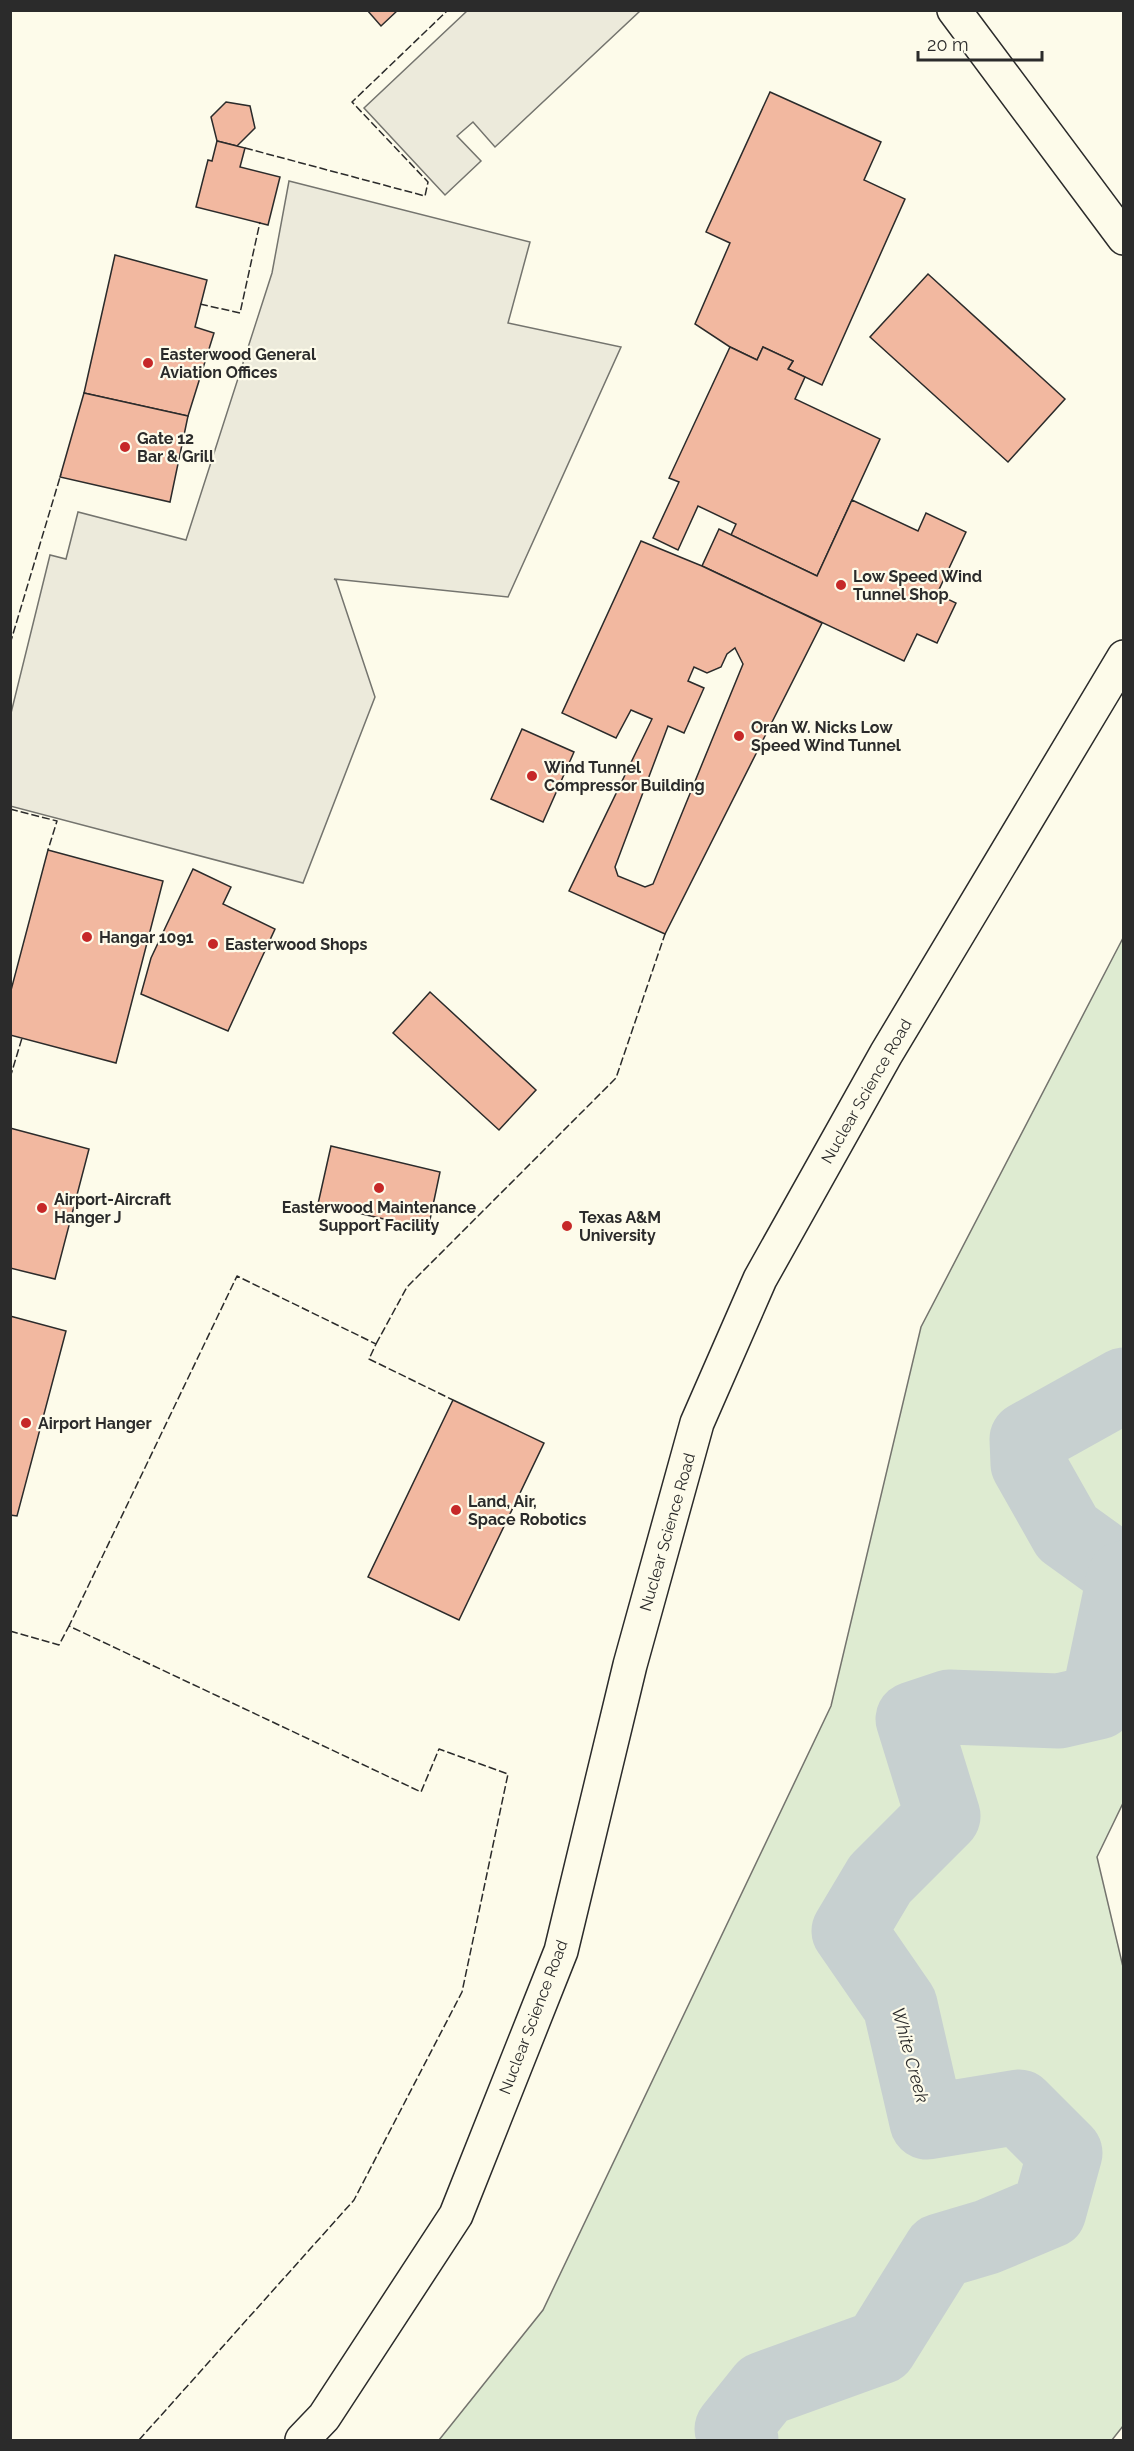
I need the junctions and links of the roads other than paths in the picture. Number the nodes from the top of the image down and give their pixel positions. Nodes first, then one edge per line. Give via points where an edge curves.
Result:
1 (954, 10) edge
2 (1124, 238) edge
3 (1124, 657) edge
4 (302, 2440) edge

1 - 2 street
3 - 4 street, Nuclear Science Road via 886,1054 760,1279 697,1423 630,1665 561,1951 456,2215 324,2417

